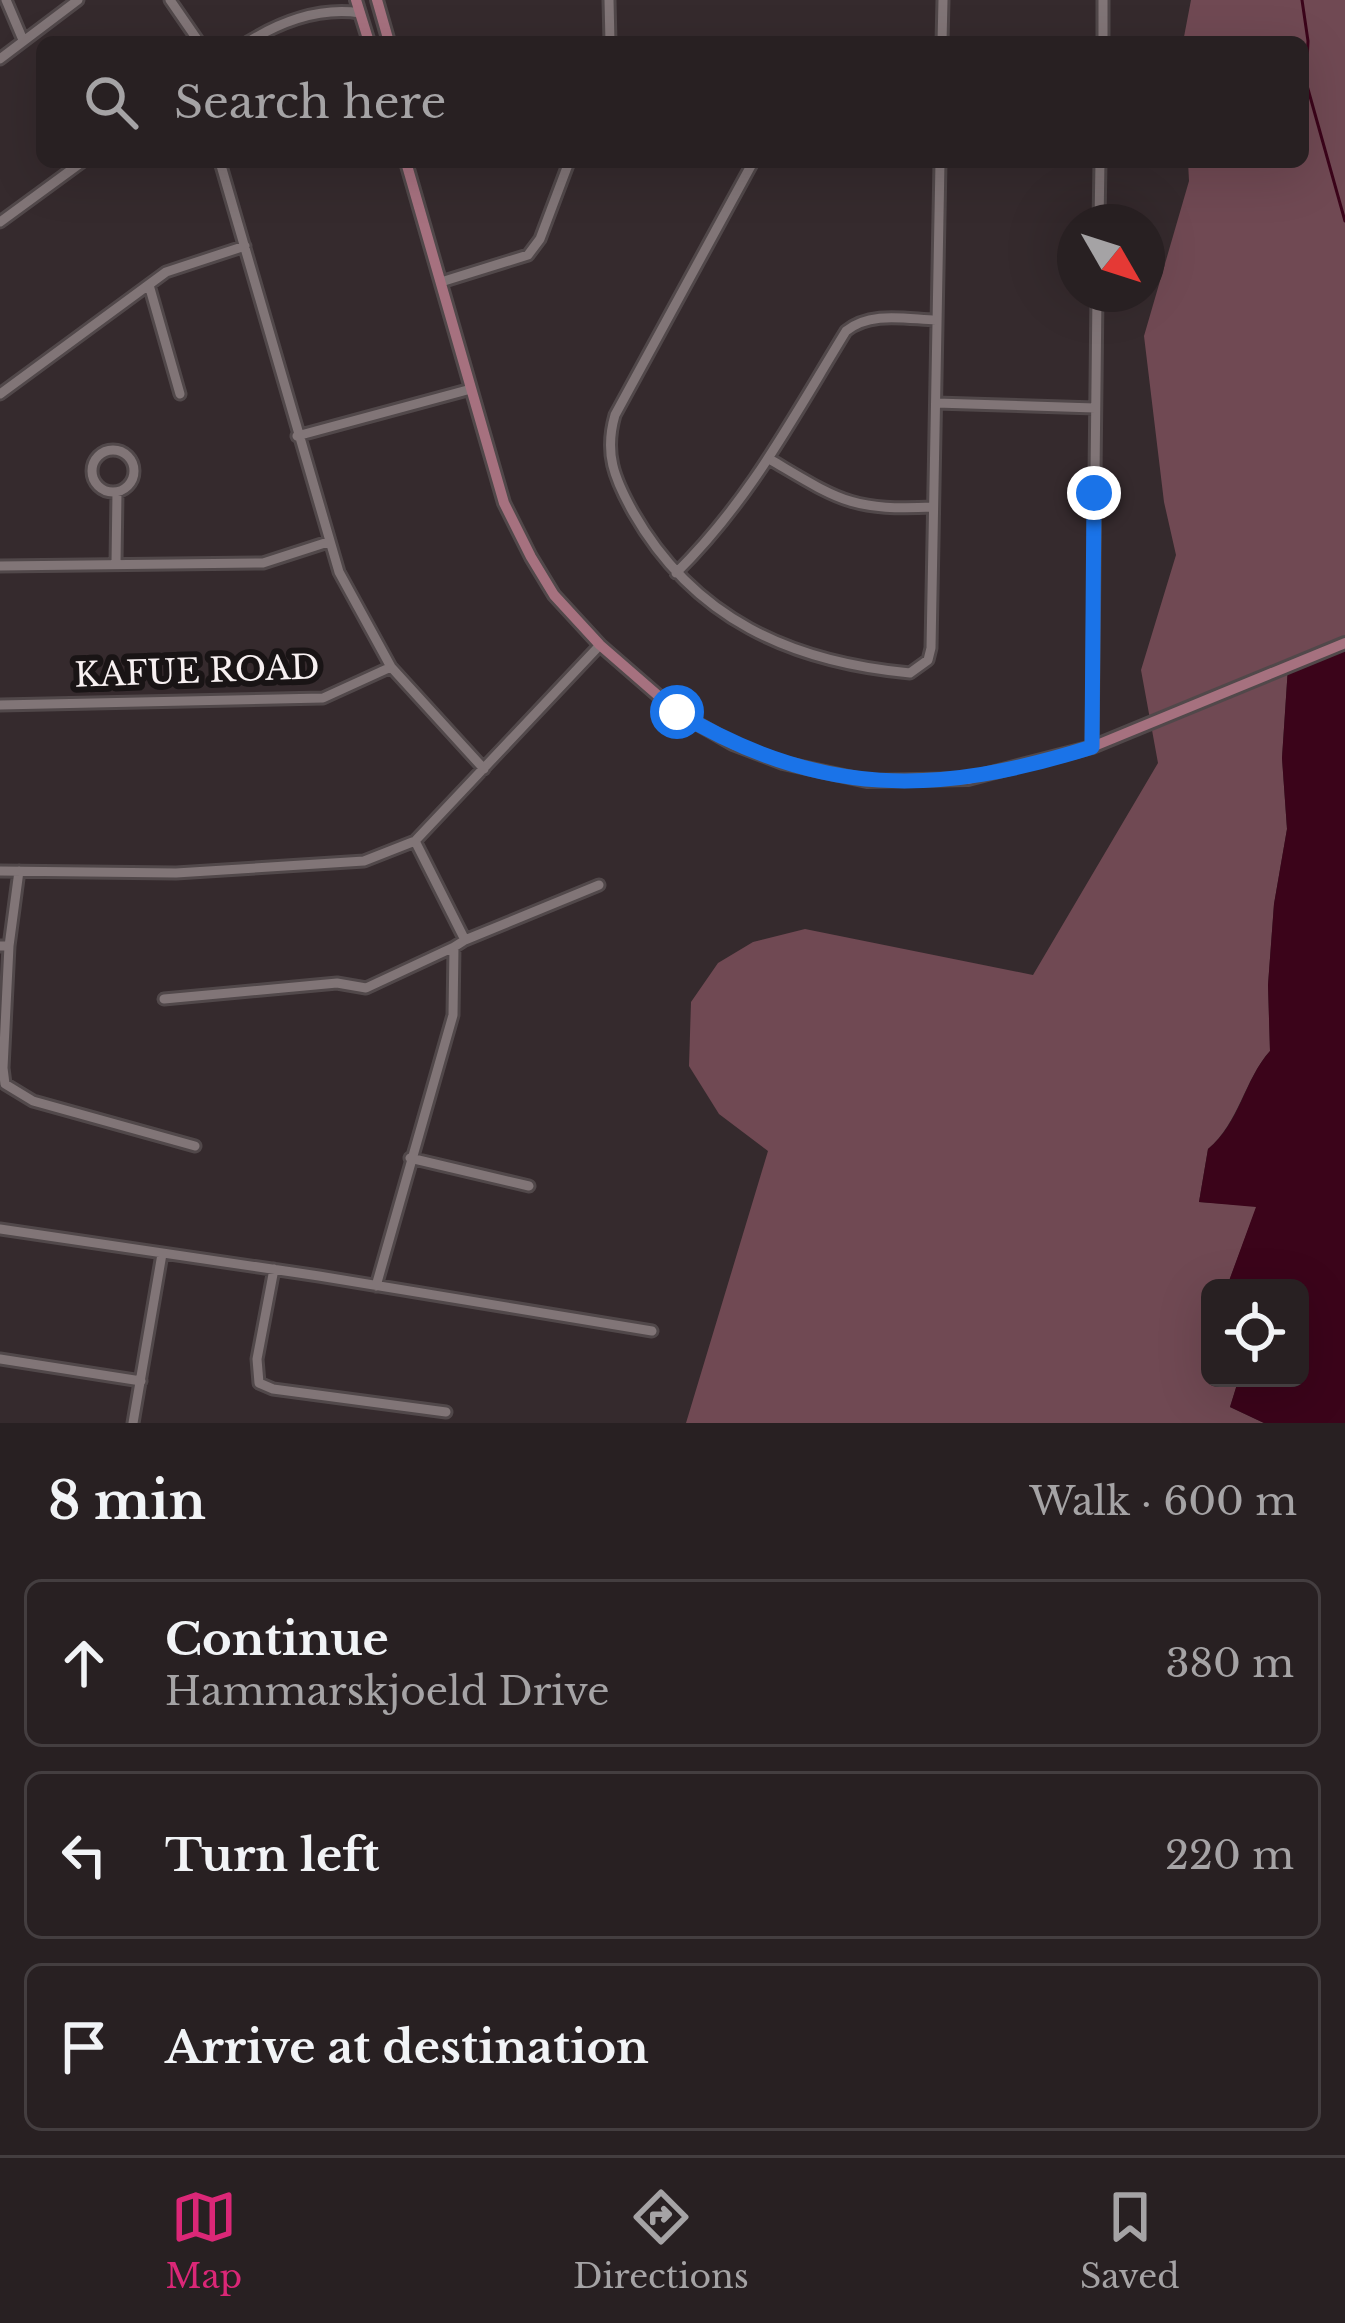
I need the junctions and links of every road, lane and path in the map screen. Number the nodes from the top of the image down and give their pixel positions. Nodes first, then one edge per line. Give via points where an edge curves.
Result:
1 (6, 0) edge
2 (78, 0) edge
3 (170, 0) edge
4 (347, 0) edge
5 (377, 0) edge
6 (609, 0) edge
7 (943, 0) edge
8 (1103, 0) edge
9 (358, 6) edge
10 (335, 9) junction
11 (196, 36) edge
12 (260, 36) edge
13 (367, 36) edge
14 (387, 36) edge
15 (610, 36) edge
16 (942, 36) edge
17 (1102, 36) edge
18 (23, 40) junction
19 (0, 59) edge
20 (74, 168) edge
21 (222, 168) edge
22 (408, 168) edge
23 (567, 168) edge
24 (749, 168) edge
25 (940, 168) edge
26 (1100, 168) edge
27 (1099, 204) edge
28 (0, 222) edge
29 (245, 246) junction
30 (441, 282) junction
31 (149, 285) junction
32 (1097, 312) edge
33 (936, 320) junction
34 (471, 389) junction
35 (0, 394) edge
36 (180, 394) dead end
37 (936, 403) junction
38 (1095, 407) junction
39 (297, 436) junction
40 (770, 460) junction
41 (117, 492) junction
42 (933, 507) junction
43 (328, 542) junction
44 (116, 563) junction
45 (0, 566) edge
46 (676, 573) junction
47 (1345, 643) edge
48 (600, 645) junction
49 (391, 667) junction
50 (0, 705) edge
51 (1092, 747) junction
52 (484, 770) junction
53 (415, 841) junction
54 (0, 871) edge
55 (19, 871) junction
56 (599, 885) dead end
57 (465, 940) junction
58 (5, 946) edge
59 (454, 947) junction
60 (164, 999) dead end
61 (2, 1058) edge
62 (195, 1146) dead end
63 (410, 1159) junction
64 (529, 1186) dead end
65 (0, 1229) edge
66 (162, 1254) junction
67 (274, 1269) junction
68 (376, 1286) junction
69 (652, 1331) dead end
70 (0, 1359) edge
71 (141, 1381) junction
72 (446, 1412) dead end
73 (133, 1423) edge

1 - 18 street
2 - 18 street
3 - 11 street
4 - 10 street
5 - 14 main road
6 - 15 street
7 - 16 street
8 - 17 street
9 - 10 street
9 - 13 main road
10 - 12 street
18 - 19 street
20 - 28 street
21 - 29 street
22 - 30 main road
23 - 30 street via 529,255
24 - 46 street via 608,440 621,491
25 - 33 street
26 - 27 street
29 - 31 street
29 - 39 street
30 - 34 main road
31 - 35 street
31 - 36 street
32 - 38 street
33 - 37 street
33 - 40 street via 874,318 846,331
34 - 39 street
34 - 48 main road via 504,502 531,557
37 - 38 street
37 - 42 street
38 - 51 street
39 - 43 street
40 - 42 street via 855,505
40 - 46 street
41 - 41 street via 99,487 92,470 109,450 127,455 134,472
41 - 44 street
42 - 46 street via 931,648 910,673 786,647 726,616
43 - 44 street via 263,562
43 - 49 street
44 - 45 street
47 - 51 main road
48 - 51 main road via 677,712 733,744 809,770 867,781 968,779
48 - 52 street
49 - 50 street, KAFUE ROAD via 323,698
49 - 52 street
52 - 53 street
53 - 55 street via 349,865
53 - 57 street
54 - 55 street
55 - 58 street
56 - 57 street
57 - 59 street
58 - 61 street
59 - 60 street via 366,988 338,983
59 - 63 street via 452,1015
61 - 62 street via 5,1084 33,1102
63 - 64 street
63 - 68 street
65 - 66 street
66 - 67 street
66 - 71 street
67 - 68 street
67 - 72 street via 260,1383
68 - 69 street
70 - 71 street
71 - 73 street

